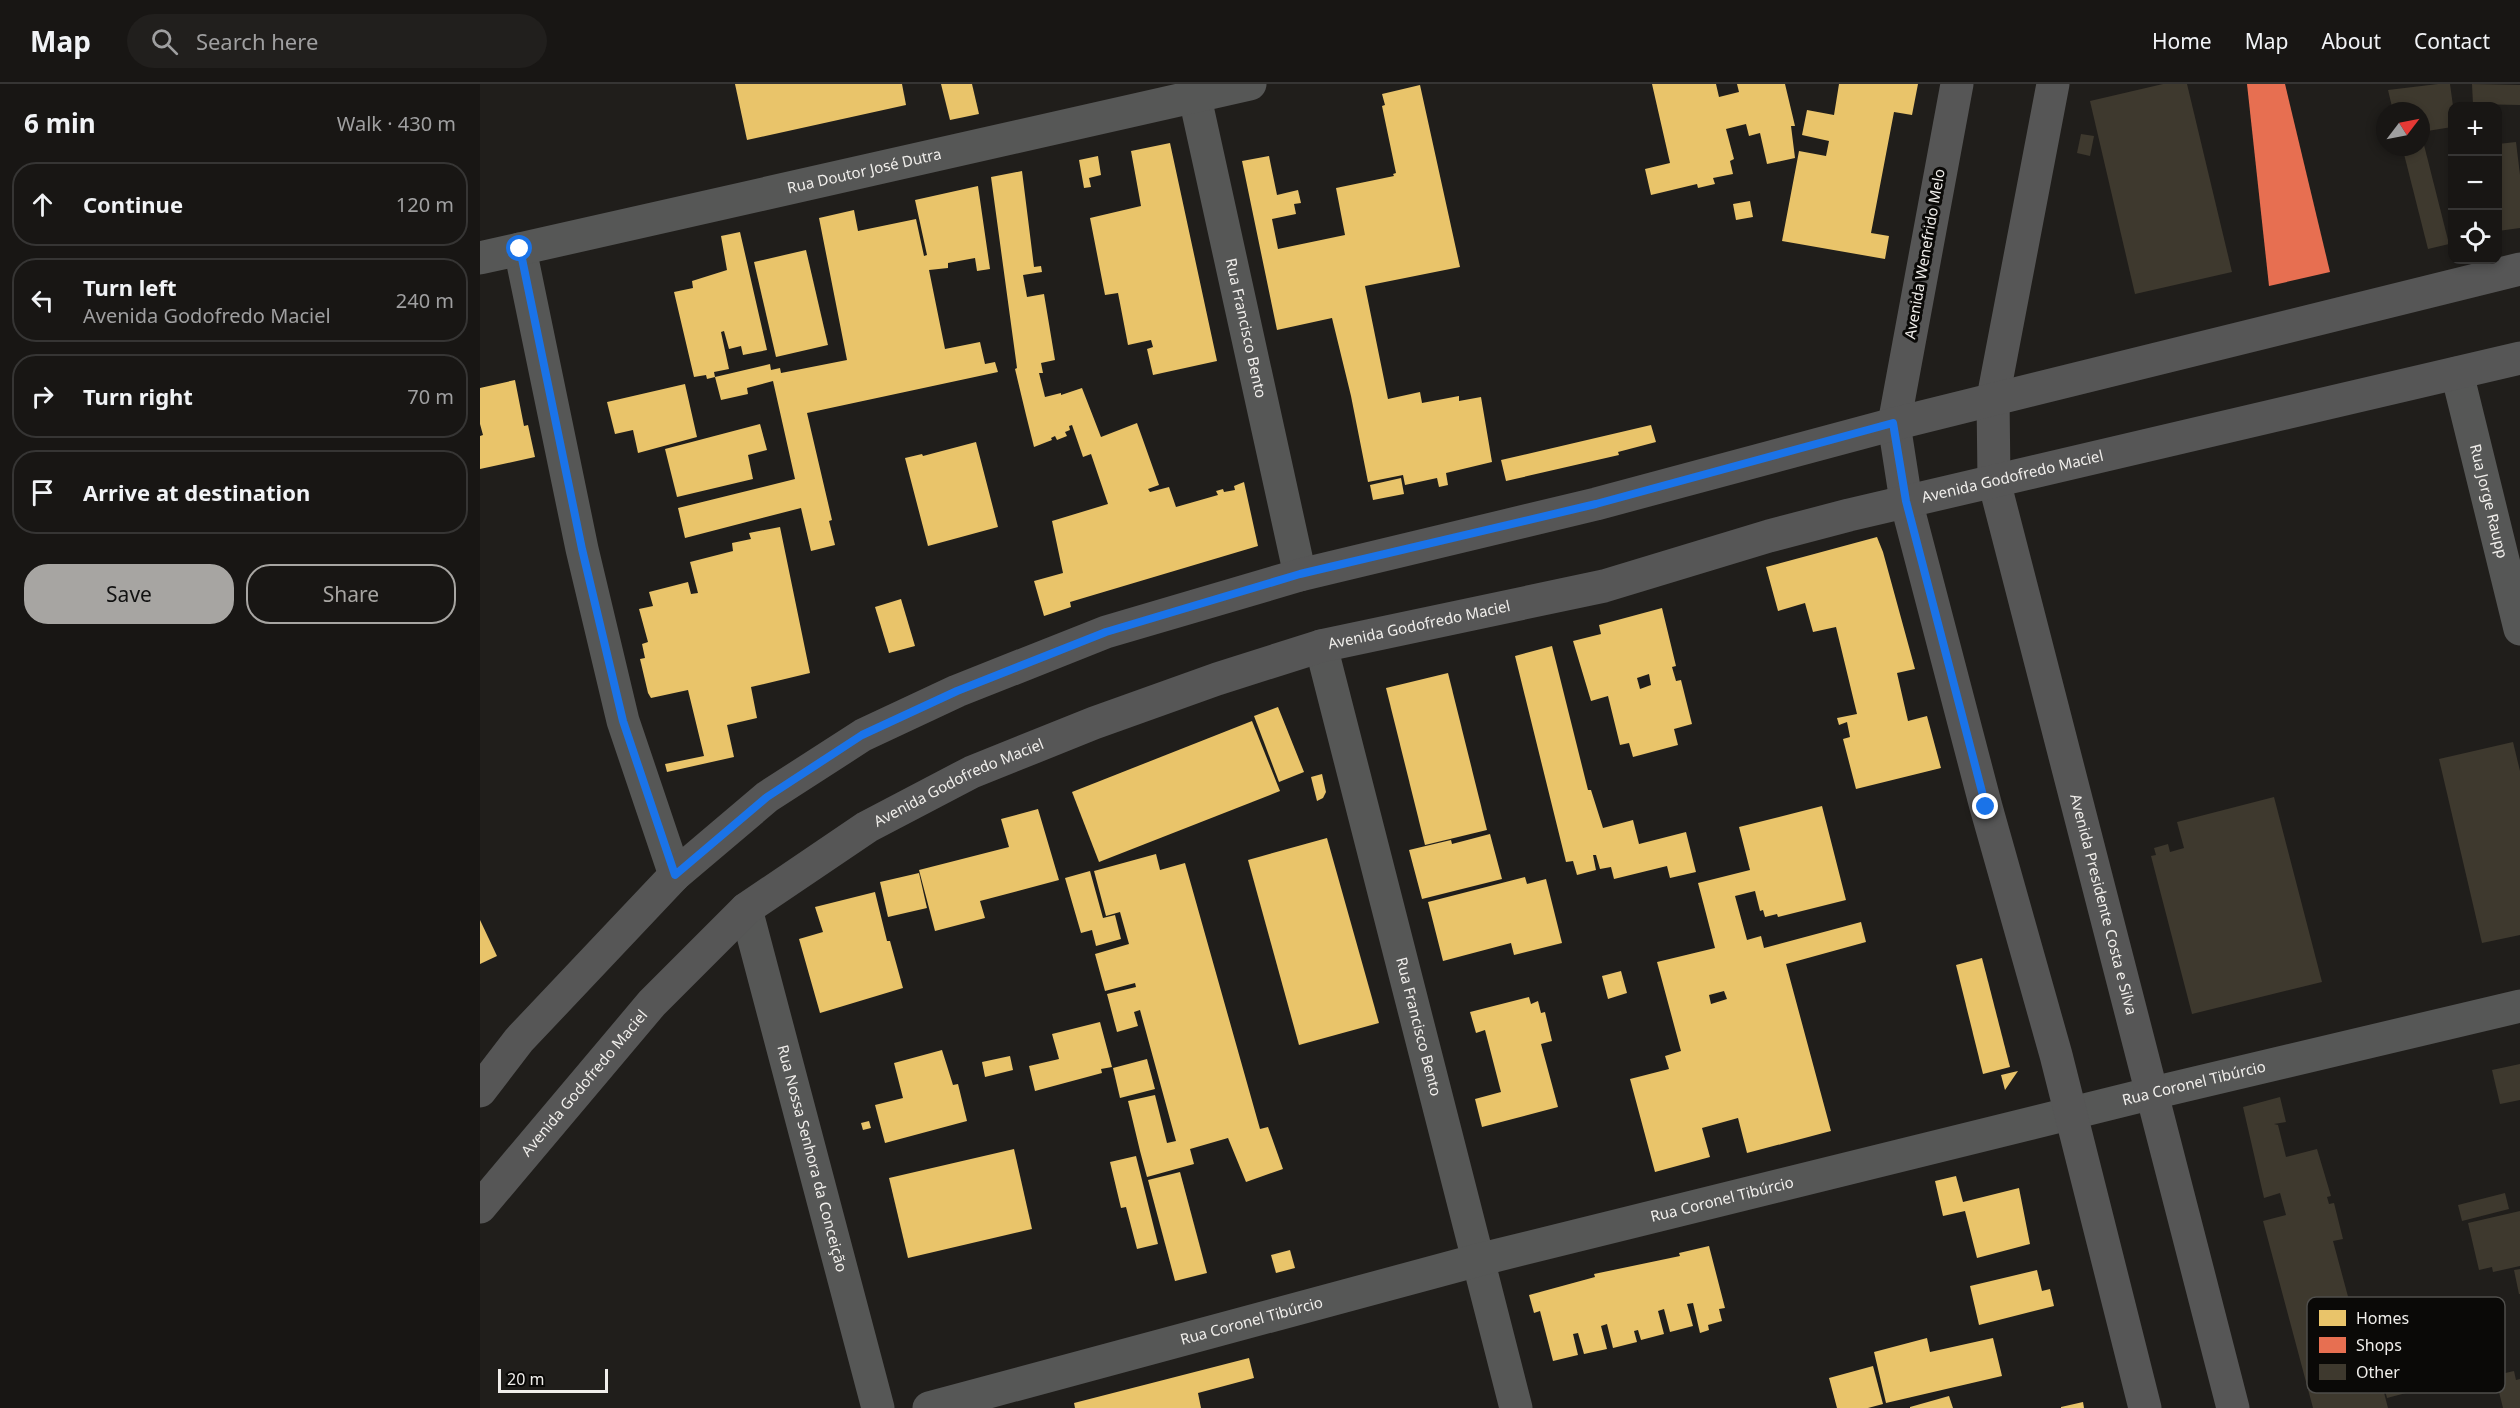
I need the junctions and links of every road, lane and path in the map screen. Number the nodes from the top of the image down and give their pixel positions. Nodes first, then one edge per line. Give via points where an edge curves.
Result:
1 (1250, 84) edge
2 (1957, 84) edge
3 (2053, 84) edge
4 (1194, 90) edge
5 (520, 249) junction
6 (480, 258) edge
7 (2520, 269) edge
8 (2520, 358) edge
9 (2457, 373) junction
10 (1993, 399) junction
11 (1893, 423) junction
12 (1994, 481) junction
13 (1906, 501) junction
14 (1300, 574) junction
15 (2520, 629) edge
16 (1321, 646) junction
17 (675, 875) junction
18 (746, 909) junction
19 (2520, 1006) edge
20 (480, 1091) edge
21 (2153, 1093) junction
22 (2070, 1114) junction
23 (480, 1207) edge
24 (1478, 1260) junction
25 (878, 1408) edge
26 (929, 1408) edge
27 (1516, 1408) edge
28 (2145, 1408) edge
29 (2233, 1408) edge

1 - 4 street, Rua Doutor José Dutra
2 - 11 main road, Avenida Wenefrido Melo
3 - 10 main road
4 - 5 street, Rua Doutor José Dutra
4 - 14 street, Rua Francisco Bento
5 - 6 street, Rua Doutor José Dutra
5 - 17 street via 582,549 623,721
7 - 10 main road
8 - 9 main road, Avenida Godofredo Maciel
9 - 12 main road, Avenida Godofredo Maciel
9 - 15 street, Rua Jorge Raupp
10 - 11 main road
10 - 12 main road, Avenida Presidente Costa e Silva
11 - 13 main road
11 - 14 main road via 1596,504
12 - 13 main road, Avenida Godofredo Maciel
12 - 21 main road, Avenida Presidente Costa e Silva
13 - 16 main road, Avenida Godofredo Maciel via 1769,536 1604,586
13 - 22 main road
14 - 17 main road via 1106,632 957,691 862,735 767,797
16 - 18 main road, Avenida Godofredo Maciel via 1105,719 972,772 867,826
16 - 24 street, Rua Francisco Bento
17 - 20 main road via 519,1040
18 - 23 main road, Avenida Godofredo Maciel via 652,1003
18 - 25 street, Rua Nossa Senhora da Conceição
19 - 21 street, Rua Coronel Tibúrcio
21 - 22 street, Rua Coronel Tibúrcio
21 - 29 main road, Avenida Presidente Costa e Silva
22 - 24 street, Rua Coronel Tibúrcio
22 - 28 main road
24 - 26 street, Rua Coronel Tibúrcio
24 - 27 street, Rua Francisco Bento

